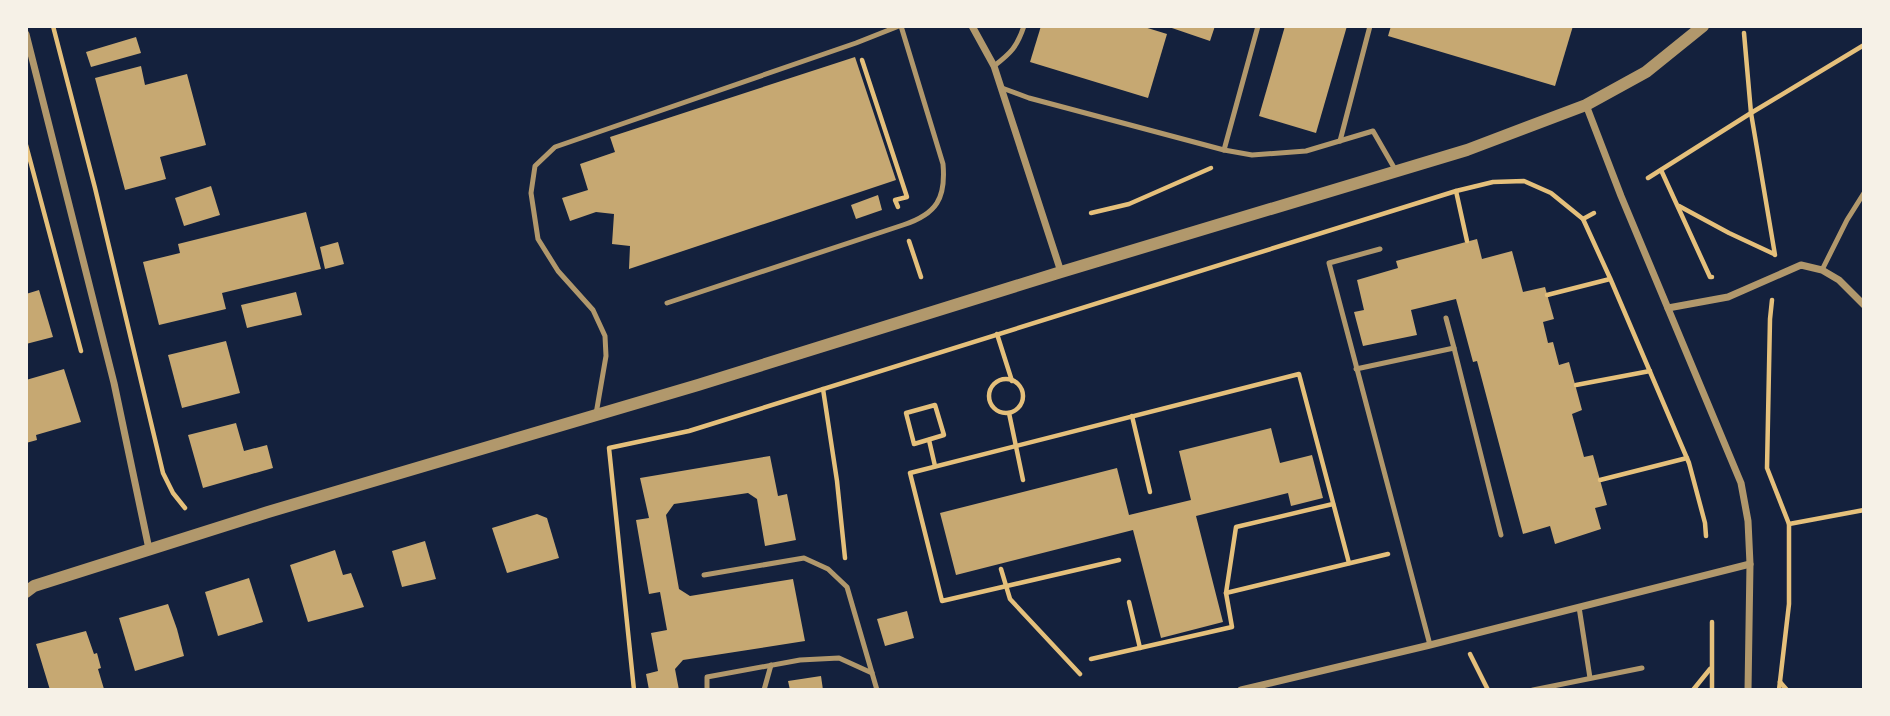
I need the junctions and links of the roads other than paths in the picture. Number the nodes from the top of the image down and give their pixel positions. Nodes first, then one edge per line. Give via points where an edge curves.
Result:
1 (900, 26) edge
2 (972, 26) edge
3 (1024, 26) edge
4 (1258, 26) edge
5 (1370, 26) edge
6 (1703, 26) edge
7 (26, 34) edge
8 (994, 66) junction
9 (1002, 88) junction
10 (1586, 105) junction
11 (1340, 141) junction
12 (1224, 150) junction
13 (1396, 171) junction
14 (1864, 192) edge
15 (1380, 249) dead end
16 (1822, 270) junction
17 (1061, 272) junction
18 (667, 303) dead end
19 (1864, 305) edge
20 (1668, 308) junction
21 (1446, 318) dead end
22 (1454, 348) junction
23 (1356, 369) junction
24 (596, 414) junction
25 (1501, 535) dead end
26 (149, 548) junction
27 (1750, 564) junction
28 (704, 575) dead end
29 (26, 592) edge
30 (1579, 607) junction
31 (1430, 645) junction
32 (771, 665) junction
33 (1642, 668) dead end
34 (872, 673) junction
35 (1590, 678) junction
36 (707, 690) edge
37 (764, 690) edge
38 (877, 690) edge
39 (1241, 690) edge
40 (1533, 690) edge
41 (1748, 690) edge

1 - 18 lane via 943,163 945,182 932,211 916,221
1 - 24 lane via 555,147 535,166 531,193 538,239 558,271 593,310 605,336
2 - 8 street
3 - 8 lane via 1012,52
4 - 12 lane
5 - 11 lane
6 - 10 street via 1646,72
7 - 26 street via 114,383
8 - 9 street
9 - 12 lane
9 - 17 street
10 - 13 street
10 - 20 street
11 - 12 lane via 1306,152 1252,155
11 - 13 lane via 1373,131
13 - 17 street
14 - 16 lane
15 - 23 lane via 1329,263
16 - 19 street
16 - 20 street via 1801,265 1728,297
17 - 24 street
20 - 27 street via 1741,482
21 - 22 lane
22 - 23 lane
22 - 25 lane
23 - 31 lane
24 - 26 street
26 - 29 street
27 - 30 street
27 - 41 street
28 - 34 lane via 804,558 828,569 847,587
30 - 31 street
30 - 35 lane
31 - 39 street
32 - 34 lane via 839,658
32 - 36 lane via 707,677
32 - 37 lane
33 - 35 lane
34 - 38 lane
35 - 40 lane

